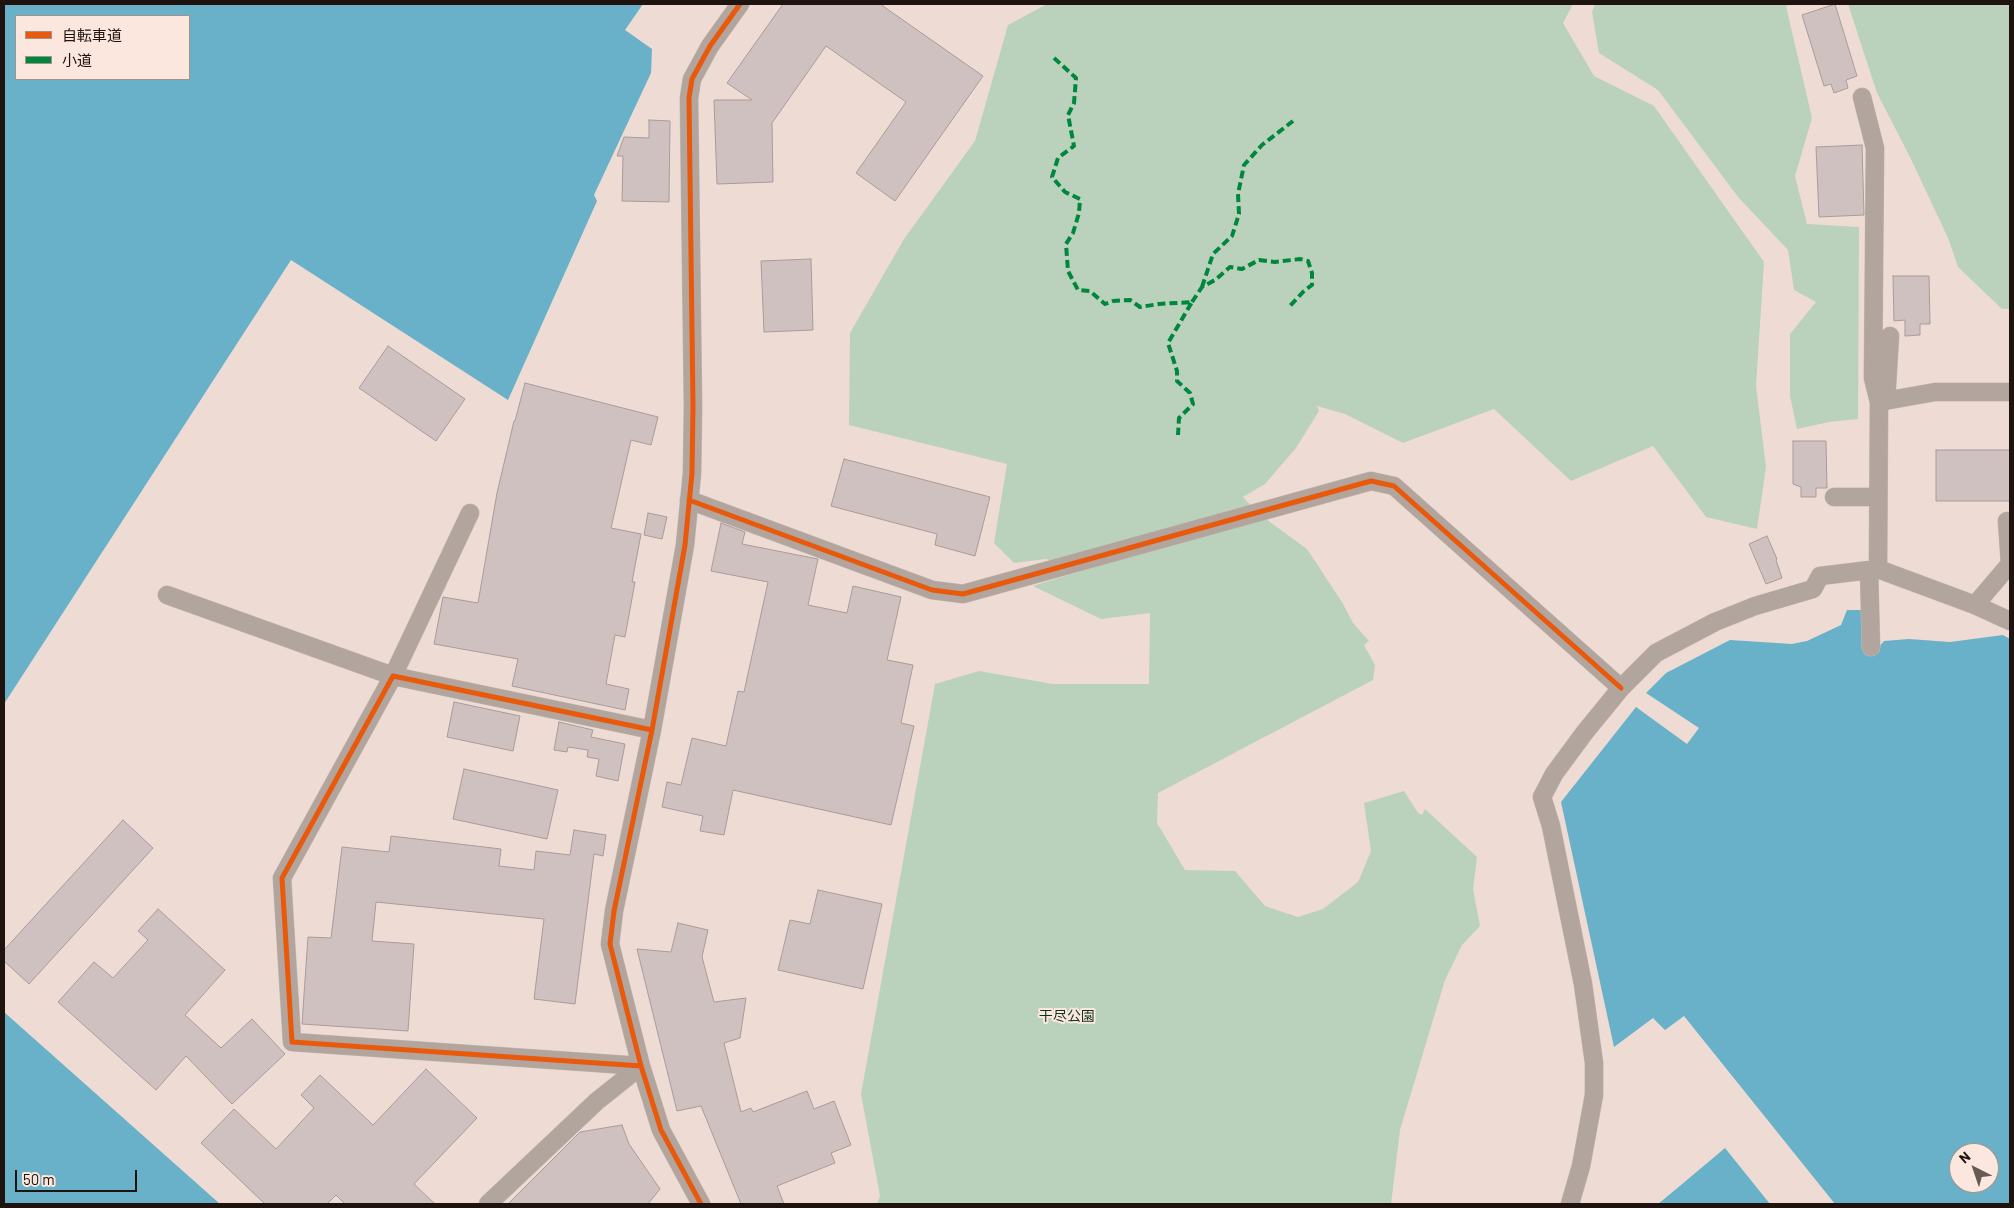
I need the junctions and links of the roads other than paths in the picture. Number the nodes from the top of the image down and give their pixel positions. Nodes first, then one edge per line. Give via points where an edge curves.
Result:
1 (740, 4) edge
2 (1862, 97) dead end
3 (1890, 336) dead end
4 (2010, 392) edge
5 (1882, 401) junction
6 (1834, 497) dead end
7 (1878, 497) junction
8 (689, 500) junction
9 (470, 513) dead end
10 (2007, 521) dead end
11 (2010, 564) edge
12 (1873, 570) junction
13 (167, 595) dead end
14 (1975, 605) junction
15 (2010, 621) edge
16 (1871, 647) dead end
17 (392, 676) junction
18 (1621, 688) junction
19 (652, 730) junction
20 (641, 1066) junction
21 (488, 1204) edge
22 (701, 1204) edge
23 (1570, 1204) edge

1 - 8 street via 710,46 692,80 689,98 693,406
2 - 5 street via 1875,148 1873,378
3 - 5 street
4 - 5 street via 1936,392
5 - 7 street
6 - 7 street
7 - 12 street
8 - 18 street via 932,590 963,594 1371,480 1394,486
8 - 19 street
9 - 17 street
10 - 11 street
11 - 14 street
12 - 14 street
12 - 16 street
12 - 18 street via 1820,576 1813,589 1754,606 1715,622 1656,653
13 - 17 street
14 - 15 street
17 - 19 street
17 - 20 street via 282,878 292,1042
18 - 23 street via 1554,774 1542,797 1584,984 1594,1063 1594,1095 1581,1166
19 - 20 street via 610,944
20 - 21 street via 597,1101
20 - 22 street via 661,1130

